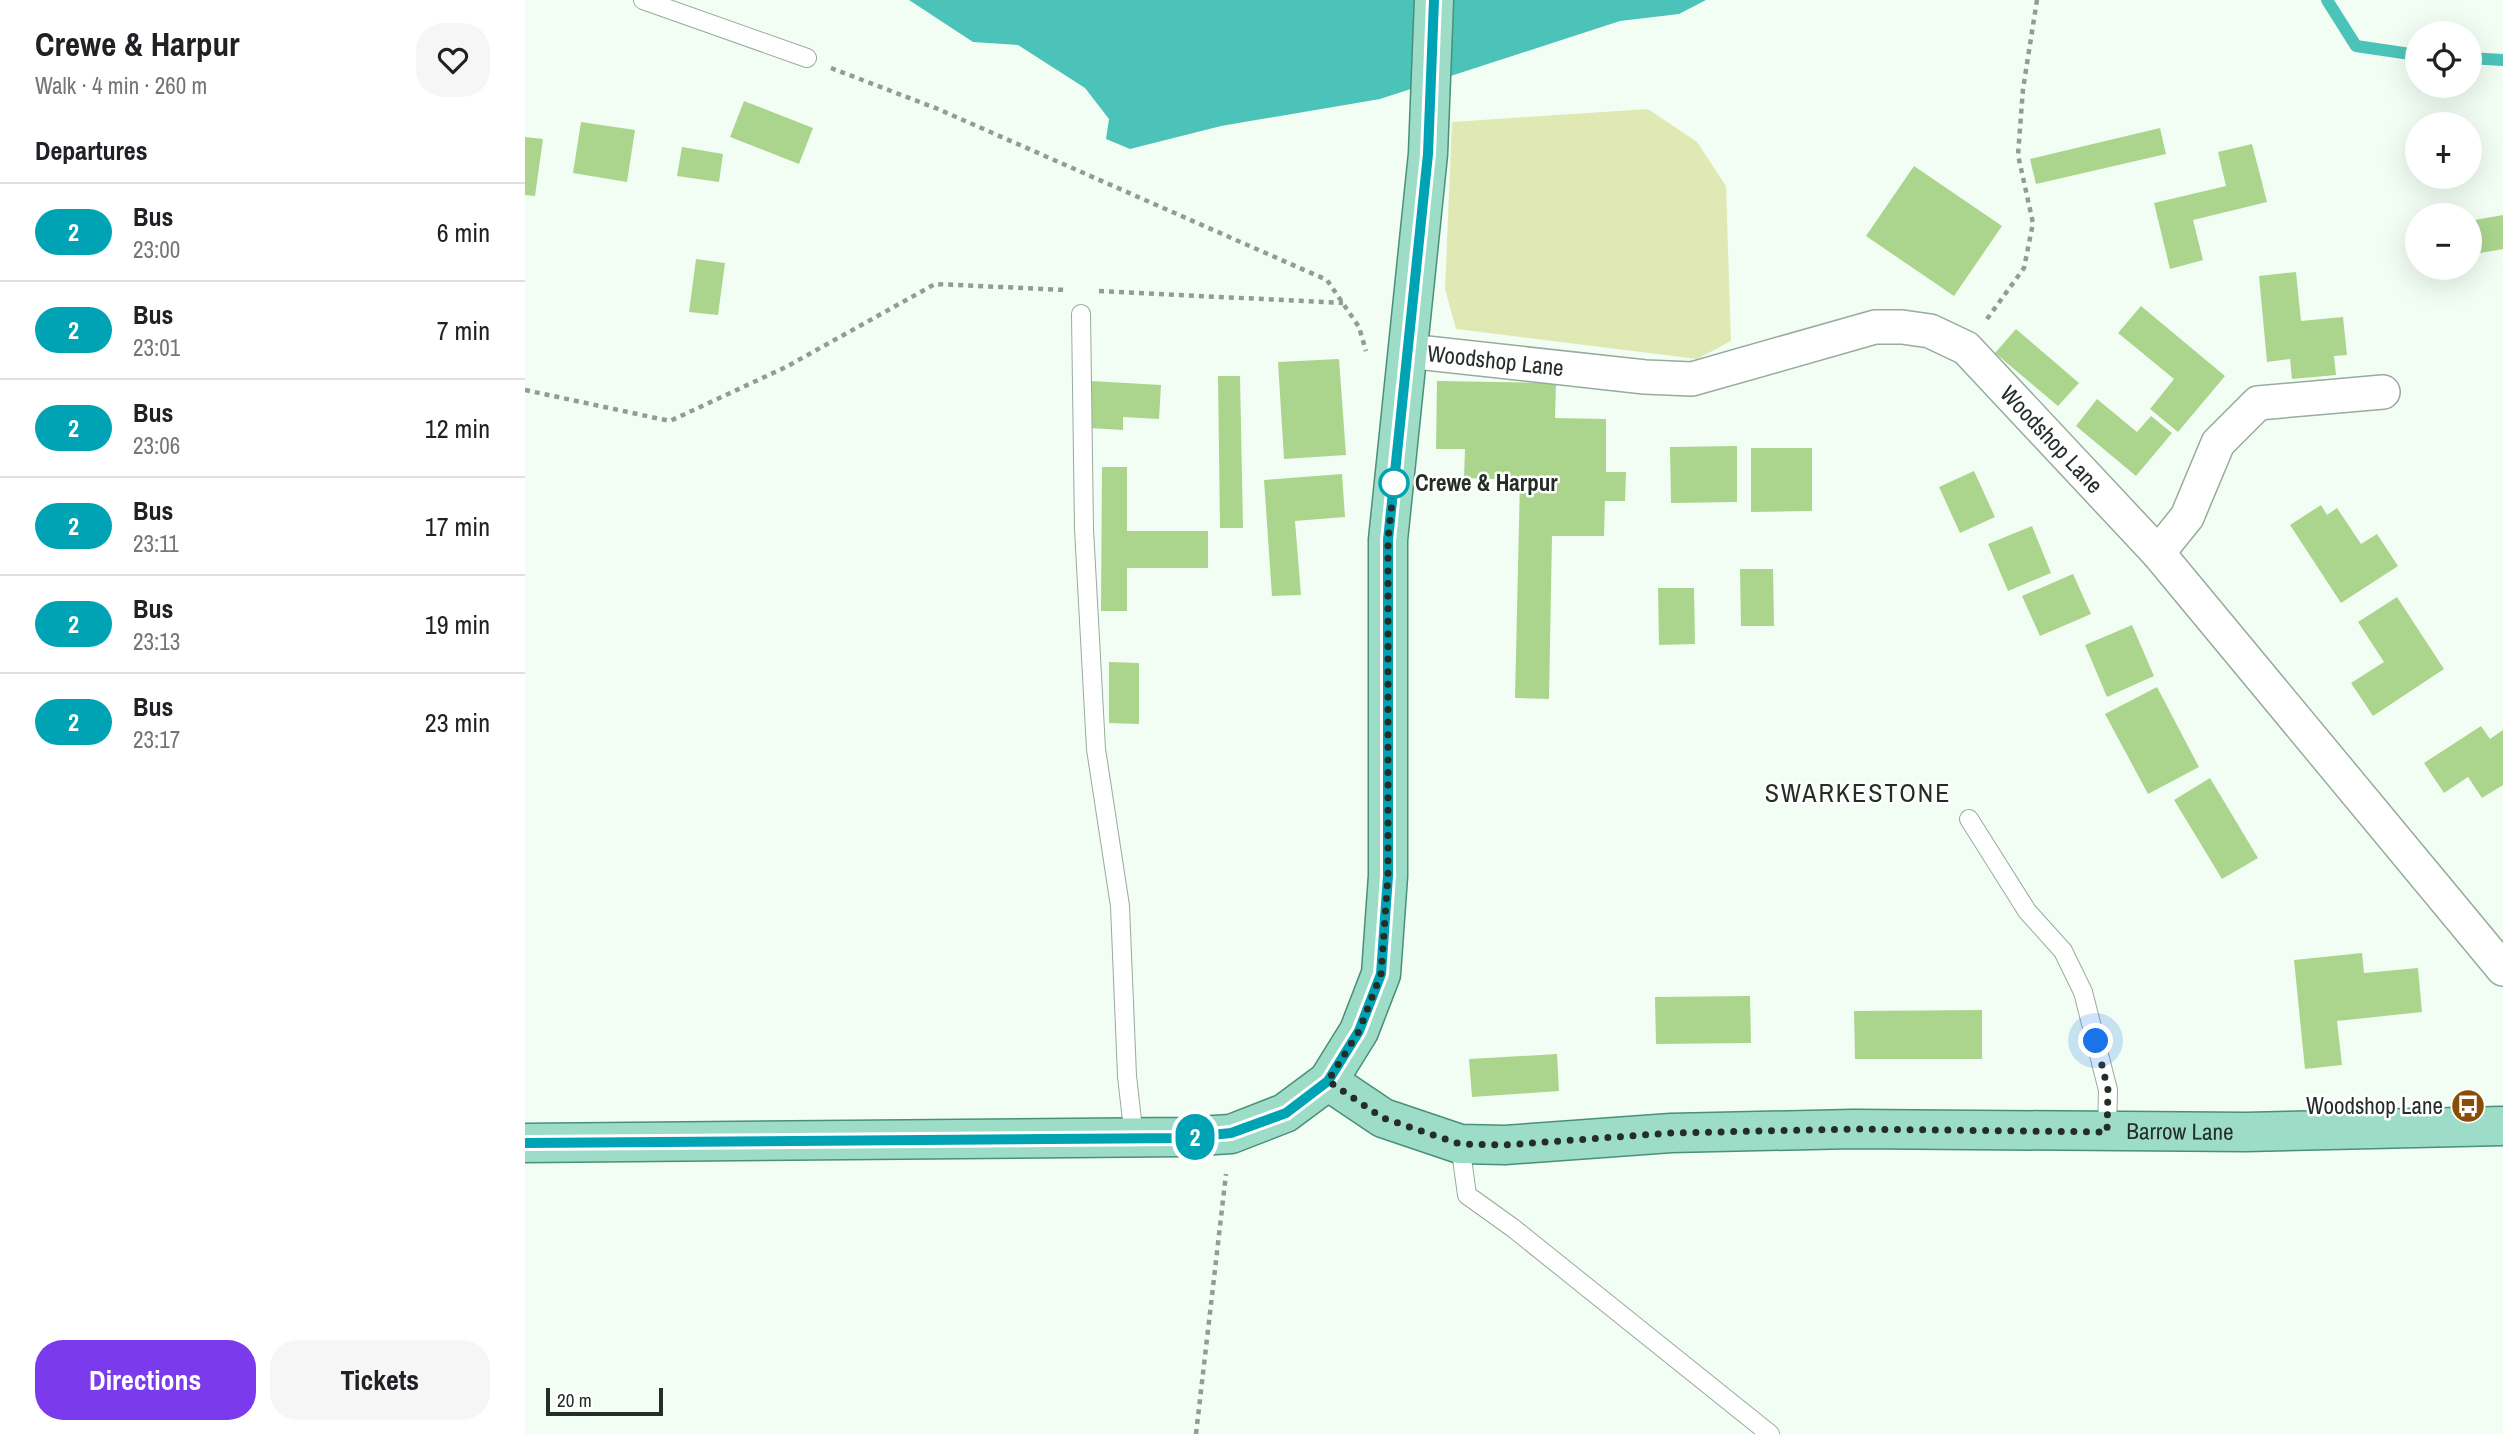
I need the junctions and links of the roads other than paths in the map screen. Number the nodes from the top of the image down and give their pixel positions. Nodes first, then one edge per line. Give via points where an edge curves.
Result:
1 (643, 0) edge
2 (1434, 0) edge
3 (807, 58) road end
4 (1081, 314) dead end
5 (1408, 351) junction
6 (2383, 392) dead end
7 (2158, 553) junction
8 (1969, 819) dead end
9 (2503, 969) edge
10 (1328, 1081) junction
11 (2503, 1126) edge
12 (2107, 1132) junction
13 (1133, 1138) junction
14 (525, 1143) edge
15 (1460, 1144) junction
16 (1770, 1434) edge

1 - 3 lane
2 - 5 main road via 1428,154
4 - 13 lane via 1084,529 1095,736 1120,906
5 - 7 street, Woodshop Lane via 1692,379 1875,327 1930,331 1966,348
5 - 10 main road via 1388,540 1388,876 1381,974 1359,1031
6 - 7 street via 2258,403 2218,443 2187,517
7 - 9 street, Woodshop Lane
8 - 12 lane via 2027,911 2063,951 2083,992 2108,1090
10 - 13 main road via 1286,1113 1231,1133
10 - 15 main road, Barrow Lane via 1383,1118
11 - 12 main road, Barrow Lane
12 - 15 main road, Barrow Lane via 1853,1129
13 - 14 main road
15 - 16 lane via 1467,1195

